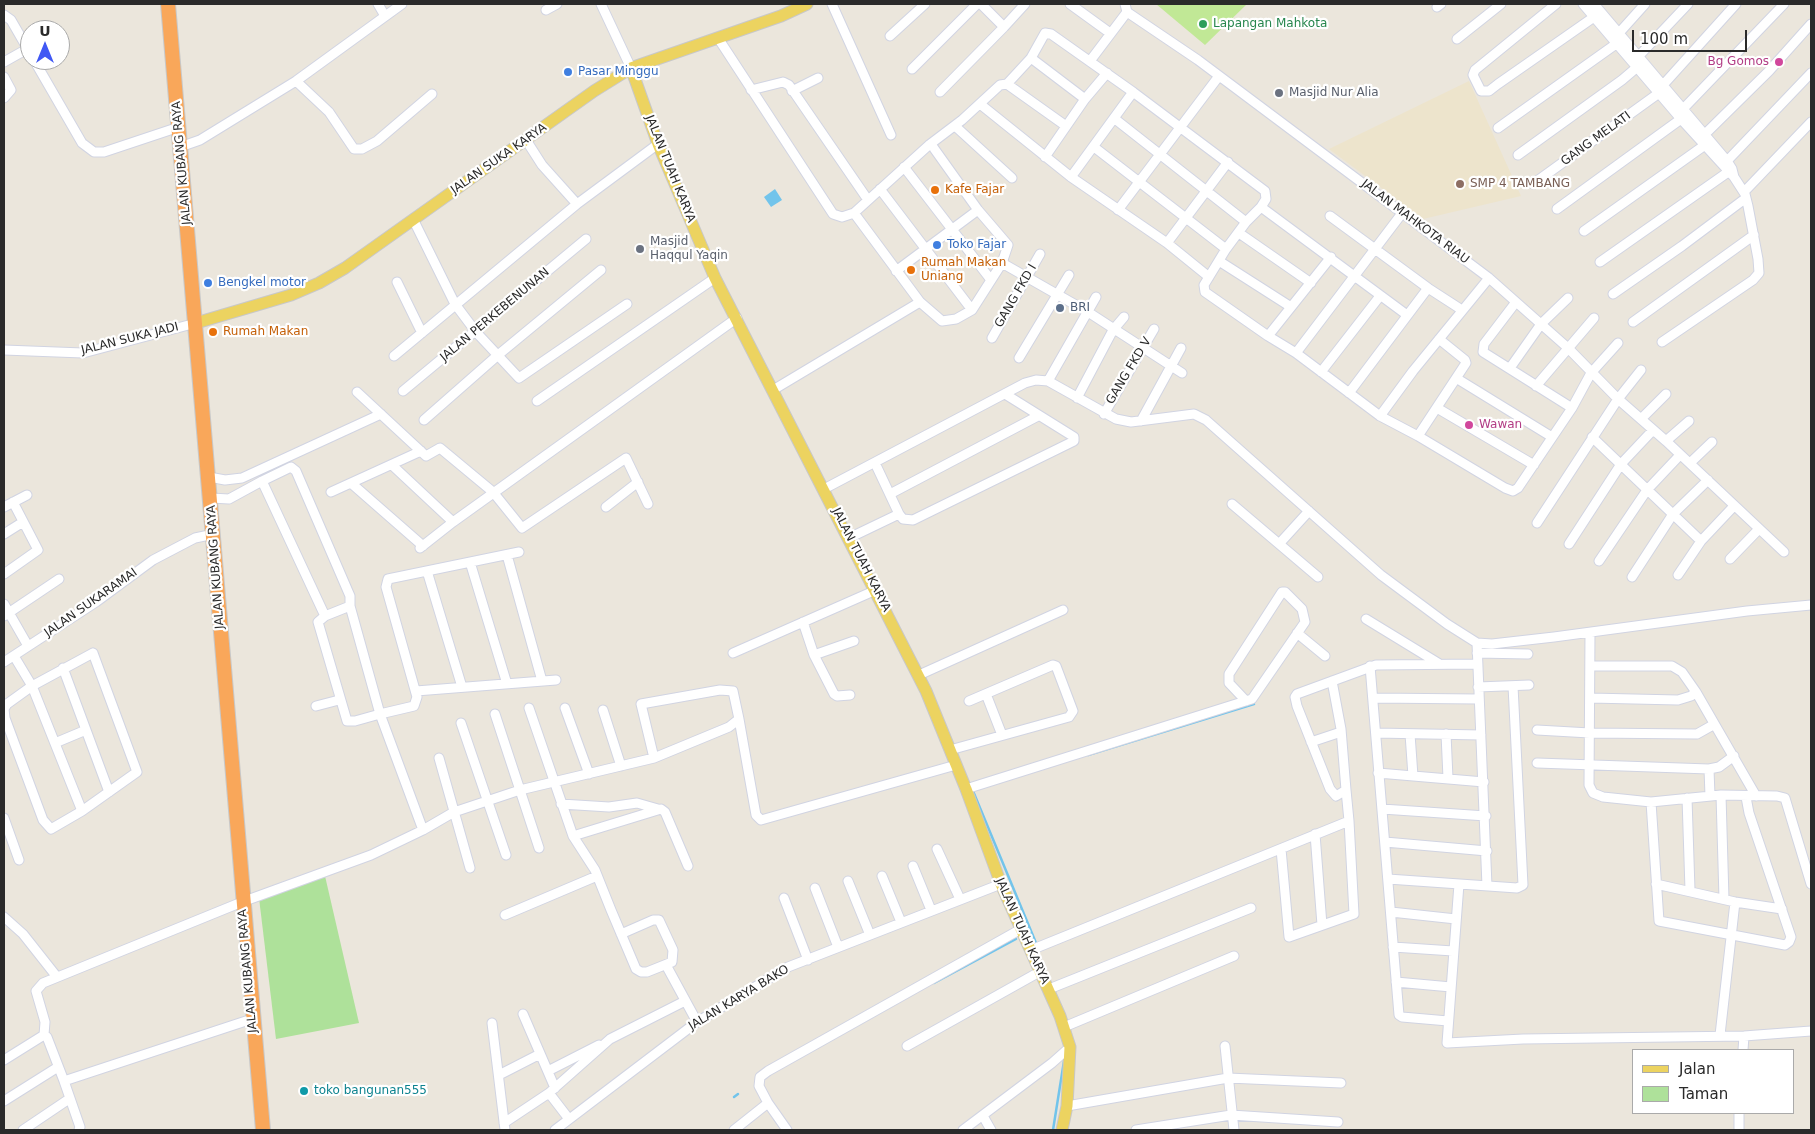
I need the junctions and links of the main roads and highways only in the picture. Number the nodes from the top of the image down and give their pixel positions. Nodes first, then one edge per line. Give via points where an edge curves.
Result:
1 (168, 4) edge
2 (807, 4) edge
3 (631, 68) junction
4 (196, 323) junction
5 (263, 1130) edge
6 (1062, 1130) edge

1 - 4 highway, JALAN KUBANG RAYA
2 - 3 main road, JALAN SUKA KARYA
3 - 4 main road, JALAN SUKA KARYA via 320,283
3 - 6 main road, JALAN TUAH KARYA via 658,144 715,278 919,675 1001,884 1049,989 1070,1047 1067,1106
4 - 5 highway, JALAN KUBANG RAYA

